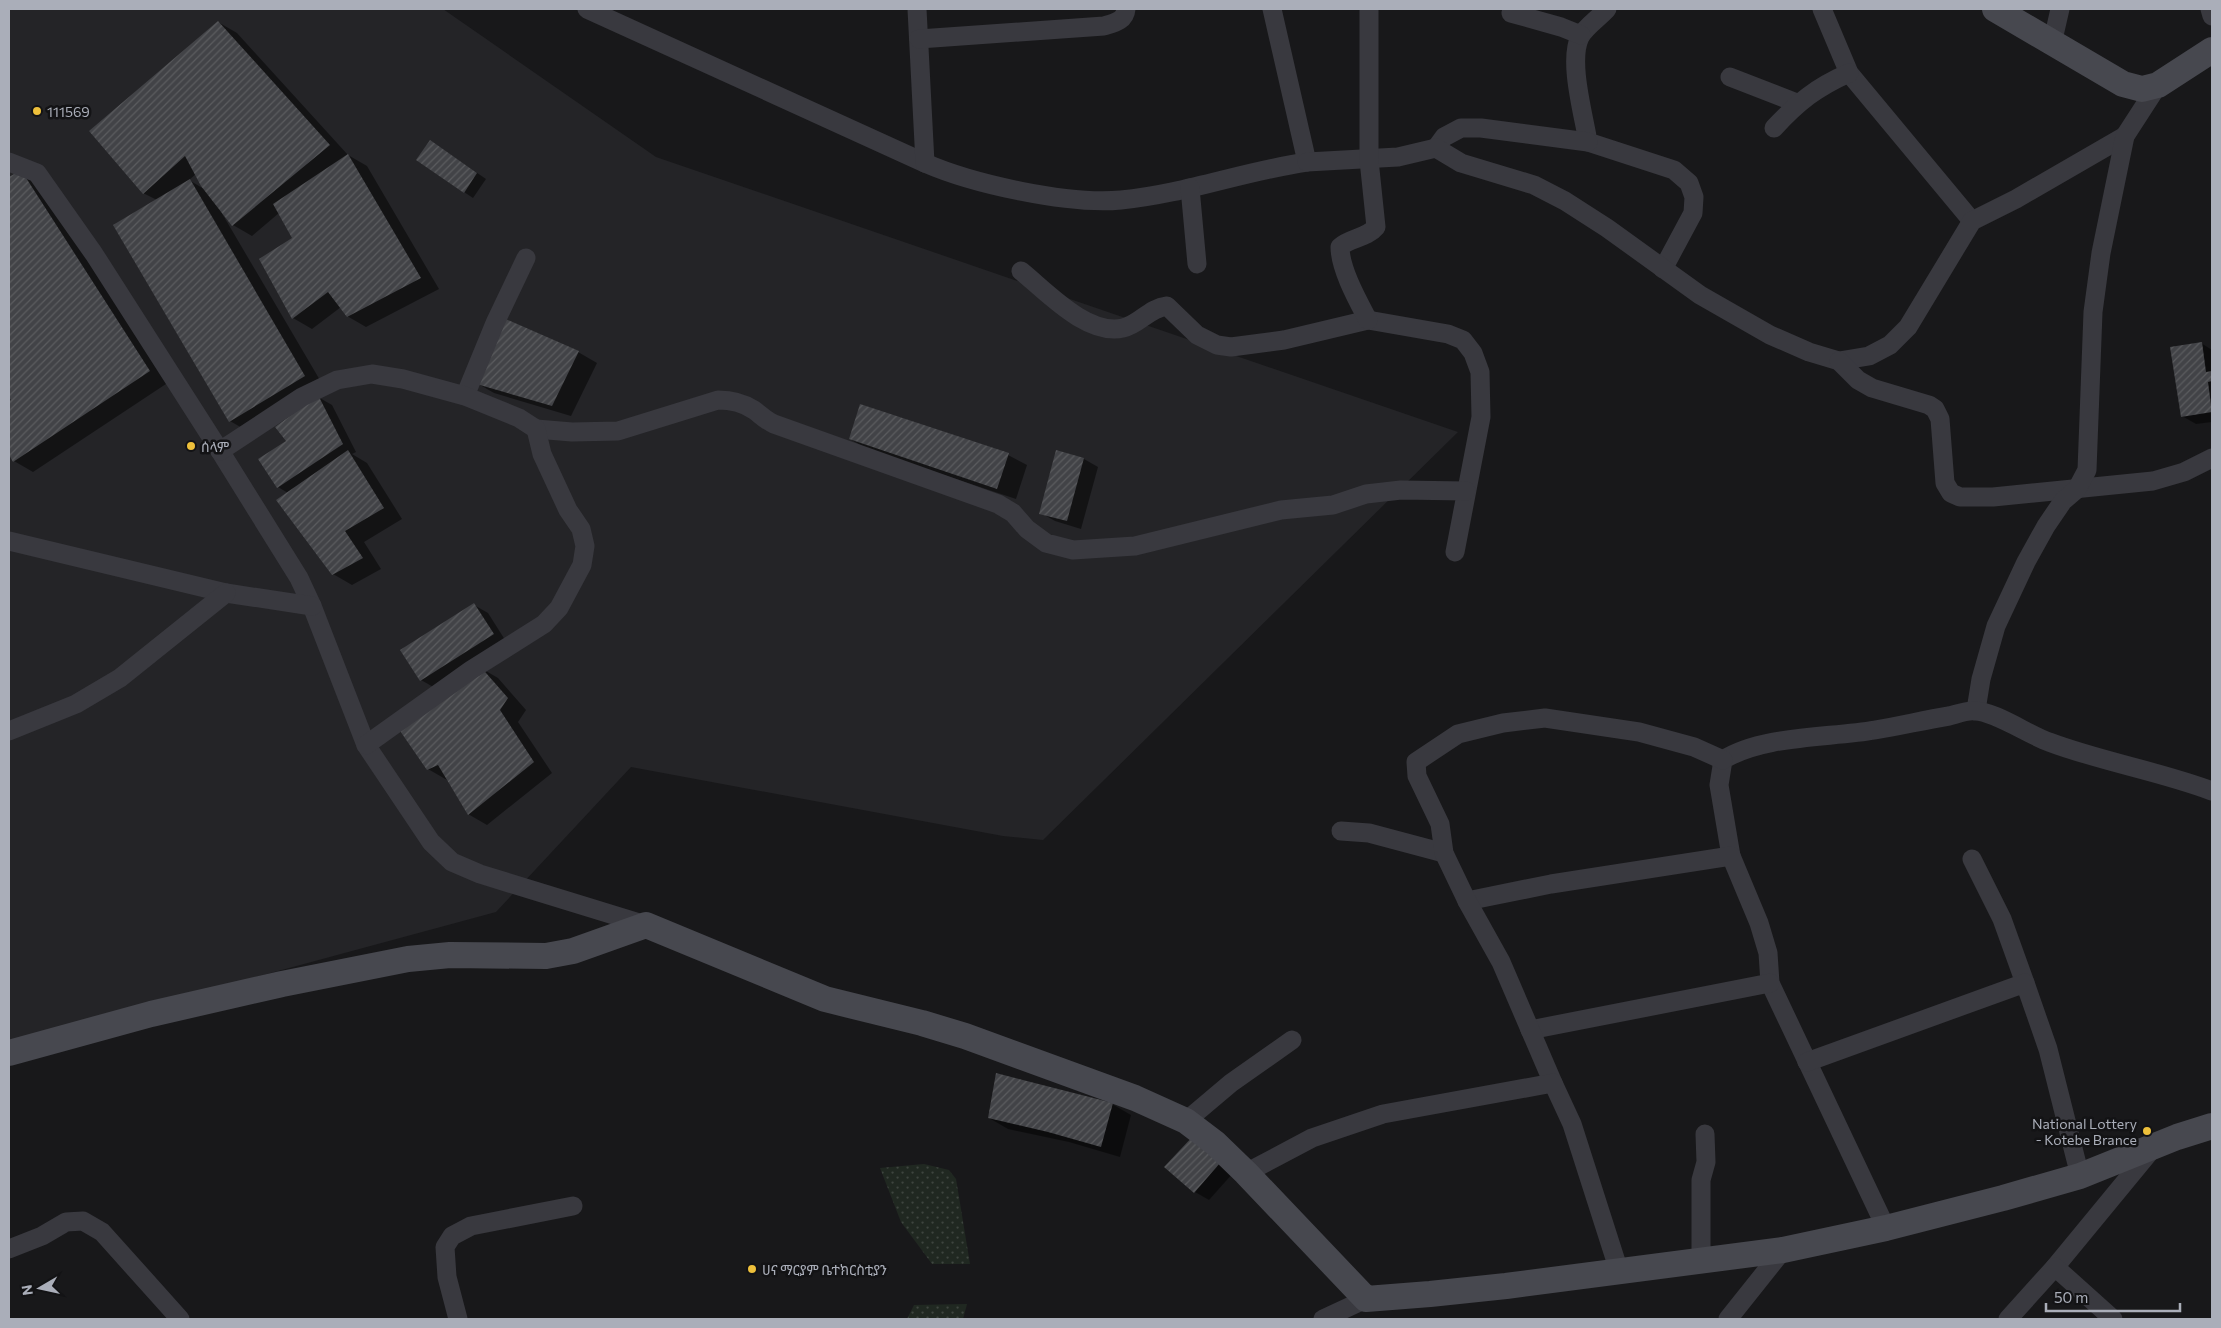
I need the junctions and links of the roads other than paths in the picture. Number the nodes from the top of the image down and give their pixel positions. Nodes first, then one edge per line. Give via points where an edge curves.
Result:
1 (587, 9) edge
2 (917, 9) edge
3 (1126, 9) edge
4 (1272, 9) edge
5 (1369, 9) edge
6 (1607, 9) edge
7 (1822, 9) edge
8 (1995, 9) edge
9 (2060, 9) edge
10 (2210, 9) edge
11 (1511, 13) dead end
12 (2212, 16) edge
13 (1581, 35) junction
14 (919, 39) junction
15 (2052, 44) junction
16 (2212, 50) edge
17 (1849, 73) junction
18 (1730, 77) dead end
19 (2158, 85) junction
20 (1797, 103) junction
21 (1774, 128) dead end
22 (2125, 136) junction
23 (1588, 142) junction
24 (1436, 148) junction
25 (1370, 160) junction
26 (9, 162) edge
27 (1307, 162) junction
28 (925, 163) junction
29 (1190, 188) junction
30 (1972, 221) junction
31 (526, 258) dead end
32 (1197, 264) dead end
33 (1663, 269) junction
34 (1021, 271) dead end
35 (1368, 320) junction
36 (1839, 361) junction
37 (465, 396) junction
38 (536, 429) junction
39 (220, 451) junction
40 (2212, 458) edge
41 (2077, 489) junction
42 (1466, 490) junction
43 (9, 542) edge
44 (1456, 552) dead end
45 (226, 593) junction
46 (312, 606) junction
47 (1976, 710) junction
48 (9, 731) edge
49 (366, 745) junction
50 (1723, 760) junction
51 (2212, 791) edge
52 (1341, 831) dead end
53 (1444, 852) junction
54 (1731, 856) junction
55 (1972, 859) dead end
56 (1467, 901) junction
57 (646, 925) junction
58 (1770, 983) junction
59 (2026, 983) junction
60 (1530, 1030) junction
61 (1292, 1040) dead end
62 (9, 1053) edge
63 (1807, 1062) junction
64 (1553, 1083) junction
65 (1186, 1121) junction
66 (2212, 1126) edge
67 (1705, 1134) dead end
68 (2154, 1146) junction
69 (1246, 1173) junction
70 (2080, 1176) junction
71 (573, 1206) dead end
72 (1886, 1228) junction
73 (9, 1249) edge
74 (1783, 1250) junction
75 (1701, 1262) junction
76 (2056, 1267) junction
77 (1619, 1271) junction
78 (1366, 1299) junction
79 (180, 1319) edge
80 (458, 1319) edge
81 (1323, 1319) edge
82 (1728, 1319) edge
83 (2008, 1319) edge
84 (2113, 1319) edge

1 - 28 street
2 - 14 street
3 - 14 street via 1126,14 1118,22 1104,26
4 - 27 street
5 - 25 street
6 - 13 street
7 - 17 street
8 - 15 street
9 - 15 street
10 - 12 street
11 - 13 street
13 - 23 street via 1576,46 1576,69
14 - 28 street
15 - 19 street via 2123,84 2142,89
16 - 19 street
17 - 20 street via 1823,84
17 - 30 street
18 - 20 street
19 - 22 street
20 - 21 street
22 - 30 street via 2016,200
22 - 41 street via 2101,253 2093,312 2087,470
23 - 24 street via 1461,128 1444,137
23 - 33 street via 1674,170 1689,183 1694,197 1693,212
24 - 25 street
24 - 33 street via 1461,163 1534,185 1565,201
25 - 27 street
25 - 35 street via 1376,227 1340,247 1356,298
26 - 39 street via 37,173 94,254
27 - 29 street
28 - 29 street via 946,172 1020,190 1087,201 1122,200
29 - 32 street
30 - 36 street via 1908,327 1890,345 1869,356
31 - 37 street
33 - 36 street via 1700,295 1770,335
34 - 35 street via 1094,327 1122,328 1133,324 1150,310 1167,306 1197,335 1217,346 1284,340
35 - 42 street via 1448,334 1463,340 1472,353 1480,372 1481,418
36 - 41 street via 1858,380 1872,388 1935,409 1940,419 1945,483 1951,493 1960,497 1993,497
37 - 38 street via 519,418
37 - 39 street via 403,378 372,374 337,380 302,398
38 - 42 street via 618,431 718,400 734,400 774,424 998,504 1046,543 1073,550 1135,546 1280,510 1333,505 1366,494 1401,490
38 - 49 street via 542,454 568,510 581,529 586,546 582,565 559,608 544,624 471,670
39 - 46 street
40 - 41 street via 2184,472 2153,481
41 - 47 street via 2063,501 2026,562 1989,653
42 - 44 street
43 - 45 street
45 - 46 street
45 - 48 street via 120,678 76,704
46 - 49 street
47 - 50 street via 1874,730 1750,747
47 - 51 street via 2047,741 2099,759 2175,777
49 - 57 street via 431,842 452,862 480,874
50 - 53 street via 1694,747 1639,732 1545,718 1503,723 1458,734 1416,762 1417,776 1440,824
50 - 54 street via 1720,785
52 - 53 street via 1369,833
53 - 56 street
54 - 56 street via 1551,884
54 - 58 street via 1768,952
55 - 59 street via 2002,919
56 - 60 street via 1501,962
57 - 62 street via 573,951 546,956 450,955 369,966 151,1014
57 - 65 street via 826,999 964,1036 1121,1093
58 - 60 street
58 - 63 street
59 - 63 street
59 - 70 street via 2048,1049
60 - 64 street
61 - 65 street via 1231,1083
63 - 72 street
64 - 69 street via 1383,1114 1312,1138
64 - 77 street via 1572,1124
65 - 69 street
66 - 68 street
67 - 75 street via 1706,1162 1701,1180
68 - 70 street
68 - 76 street
69 - 78 street
70 - 72 street
71 - 80 street via 471,1226 452,1236 445,1247 447,1277
72 - 74 street
73 - 79 street via 66,1222 83,1221 102,1232
74 - 75 street
74 - 82 street
75 - 77 street
76 - 83 street
76 - 84 street
77 - 78 street
78 - 81 street

